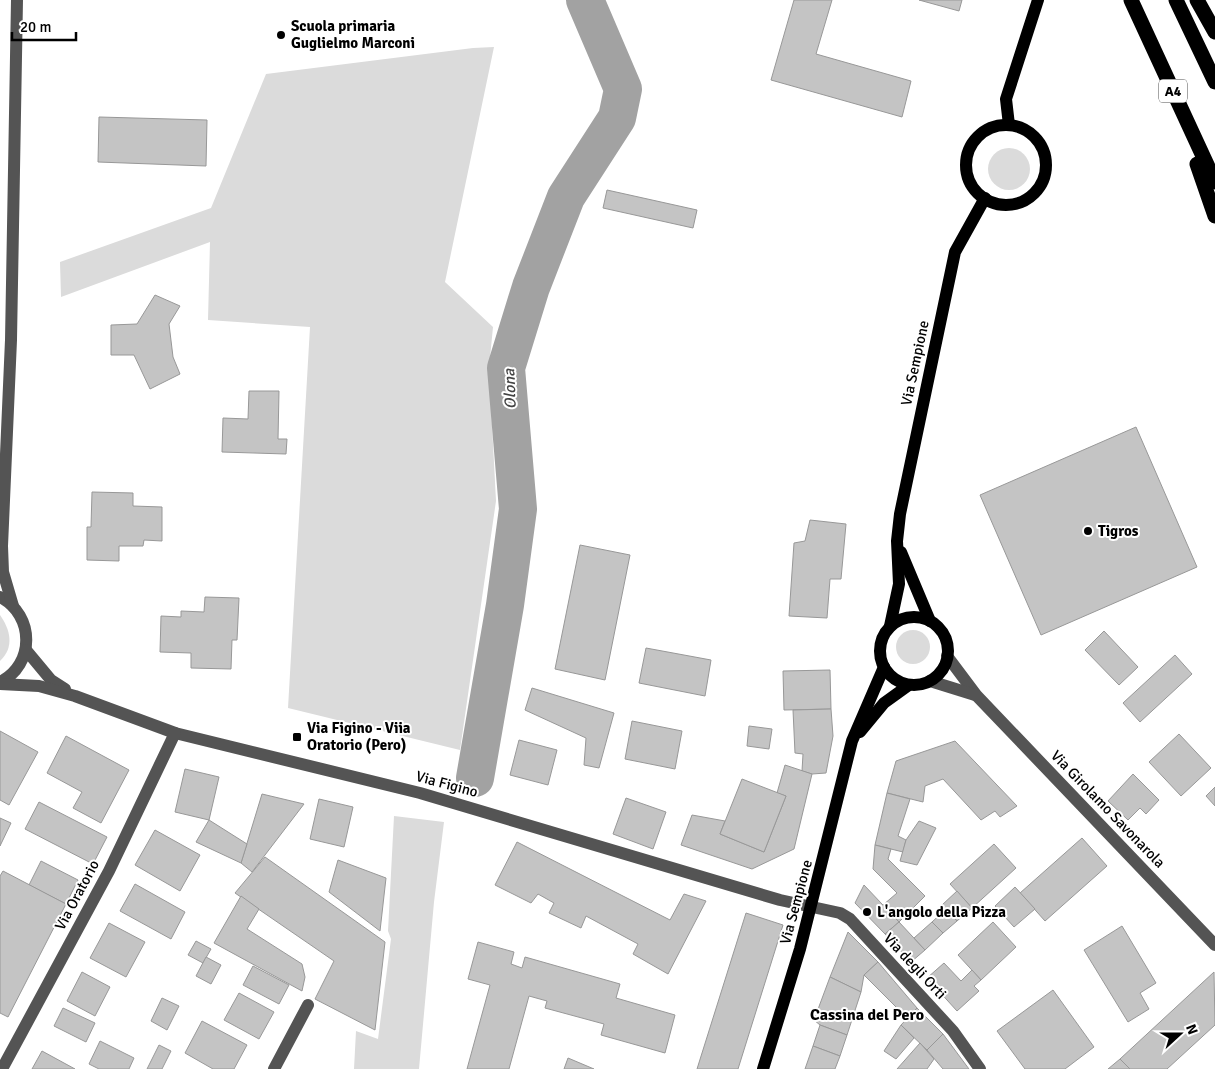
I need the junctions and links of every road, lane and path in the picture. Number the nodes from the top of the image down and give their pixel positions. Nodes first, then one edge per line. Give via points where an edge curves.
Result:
1 (17, 0) edge
2 (1038, 0) edge
3 (1131, 0) edge
4 (1176, 0) edge
5 (1197, 0) edge
6 (1215, 32) edge
7 (1215, 82) edge
8 (1172, 89) junction
9 (1009, 125) junction
10 (1215, 182) edge
11 (985, 198) junction
12 (1215, 216) edge
13 (897, 541) junction
14 (1, 548) edge
15 (0, 597) edge
16 (12, 606) junction
17 (930, 621) junction
18 (890, 626) junction
19 (26, 650) junction
20 (947, 656) junction
21 (884, 667) junction
22 (930, 681) junction
23 (0, 683) edge
24 (909, 684) junction
25 (75, 696) junction
26 (977, 696) junction
27 (175, 733) junction
28 (852, 741) junction
29 (811, 906) junction
30 (1215, 945) edge
31 (308, 1005) dead end
32 (2, 1069) edge
33 (274, 1069) edge
34 (763, 1069) edge
35 (980, 1069) edge

1 - 14 street via 11,340
2 - 9 main road via 1006,99
3 - 8 highway, A4
4 - 7 highway
5 - 6 highway
8 - 10 highway, A4
8 - 12 highway, A4
9 - 11 main road via 986,130 977,137 966,158 969,181
9 - 11 main road via 1030,133 1039,142 1044,153 1043,177 1038,188 1019,202 996,203
11 - 13 main road, Via Sempione via 955,252
13 - 17 main road, Via Sempione
13 - 18 main road, Via Sempione via 899,584
14 - 16 street via 3,572
15 - 16 street
16 - 19 street via 20,614 25,627
17 - 18 main road via 910,617
17 - 20 main road via 944,636
18 - 21 main road via 880,645
19 - 23 street via 19,666
19 - 25 street, Via Figino via 51,680
20 - 22 main road via 938,674
20 - 26 street, Via Girolamo Savonarola
21 - 24 main road via 890,675
21 - 28 main road, Via Sempione
22 - 24 main road
22 - 26 street, Via Girolamo Savonarola
23 - 25 street, Via Figino via 39,686
24 - 28 main road, Via Sempione via 884,703
25 - 27 street, Via Figino
26 - 30 street, Via Girolamo Savonarola
27 - 29 street, Via Figino via 420,793 780,900
27 - 32 street, Via Oratorio via 109,871
28 - 29 main road, Via Sempione
29 - 34 main road, Via Sempione
29 - 35 street, Via degli Orti via 840,913 850,919 953,1031
31 - 33 street

